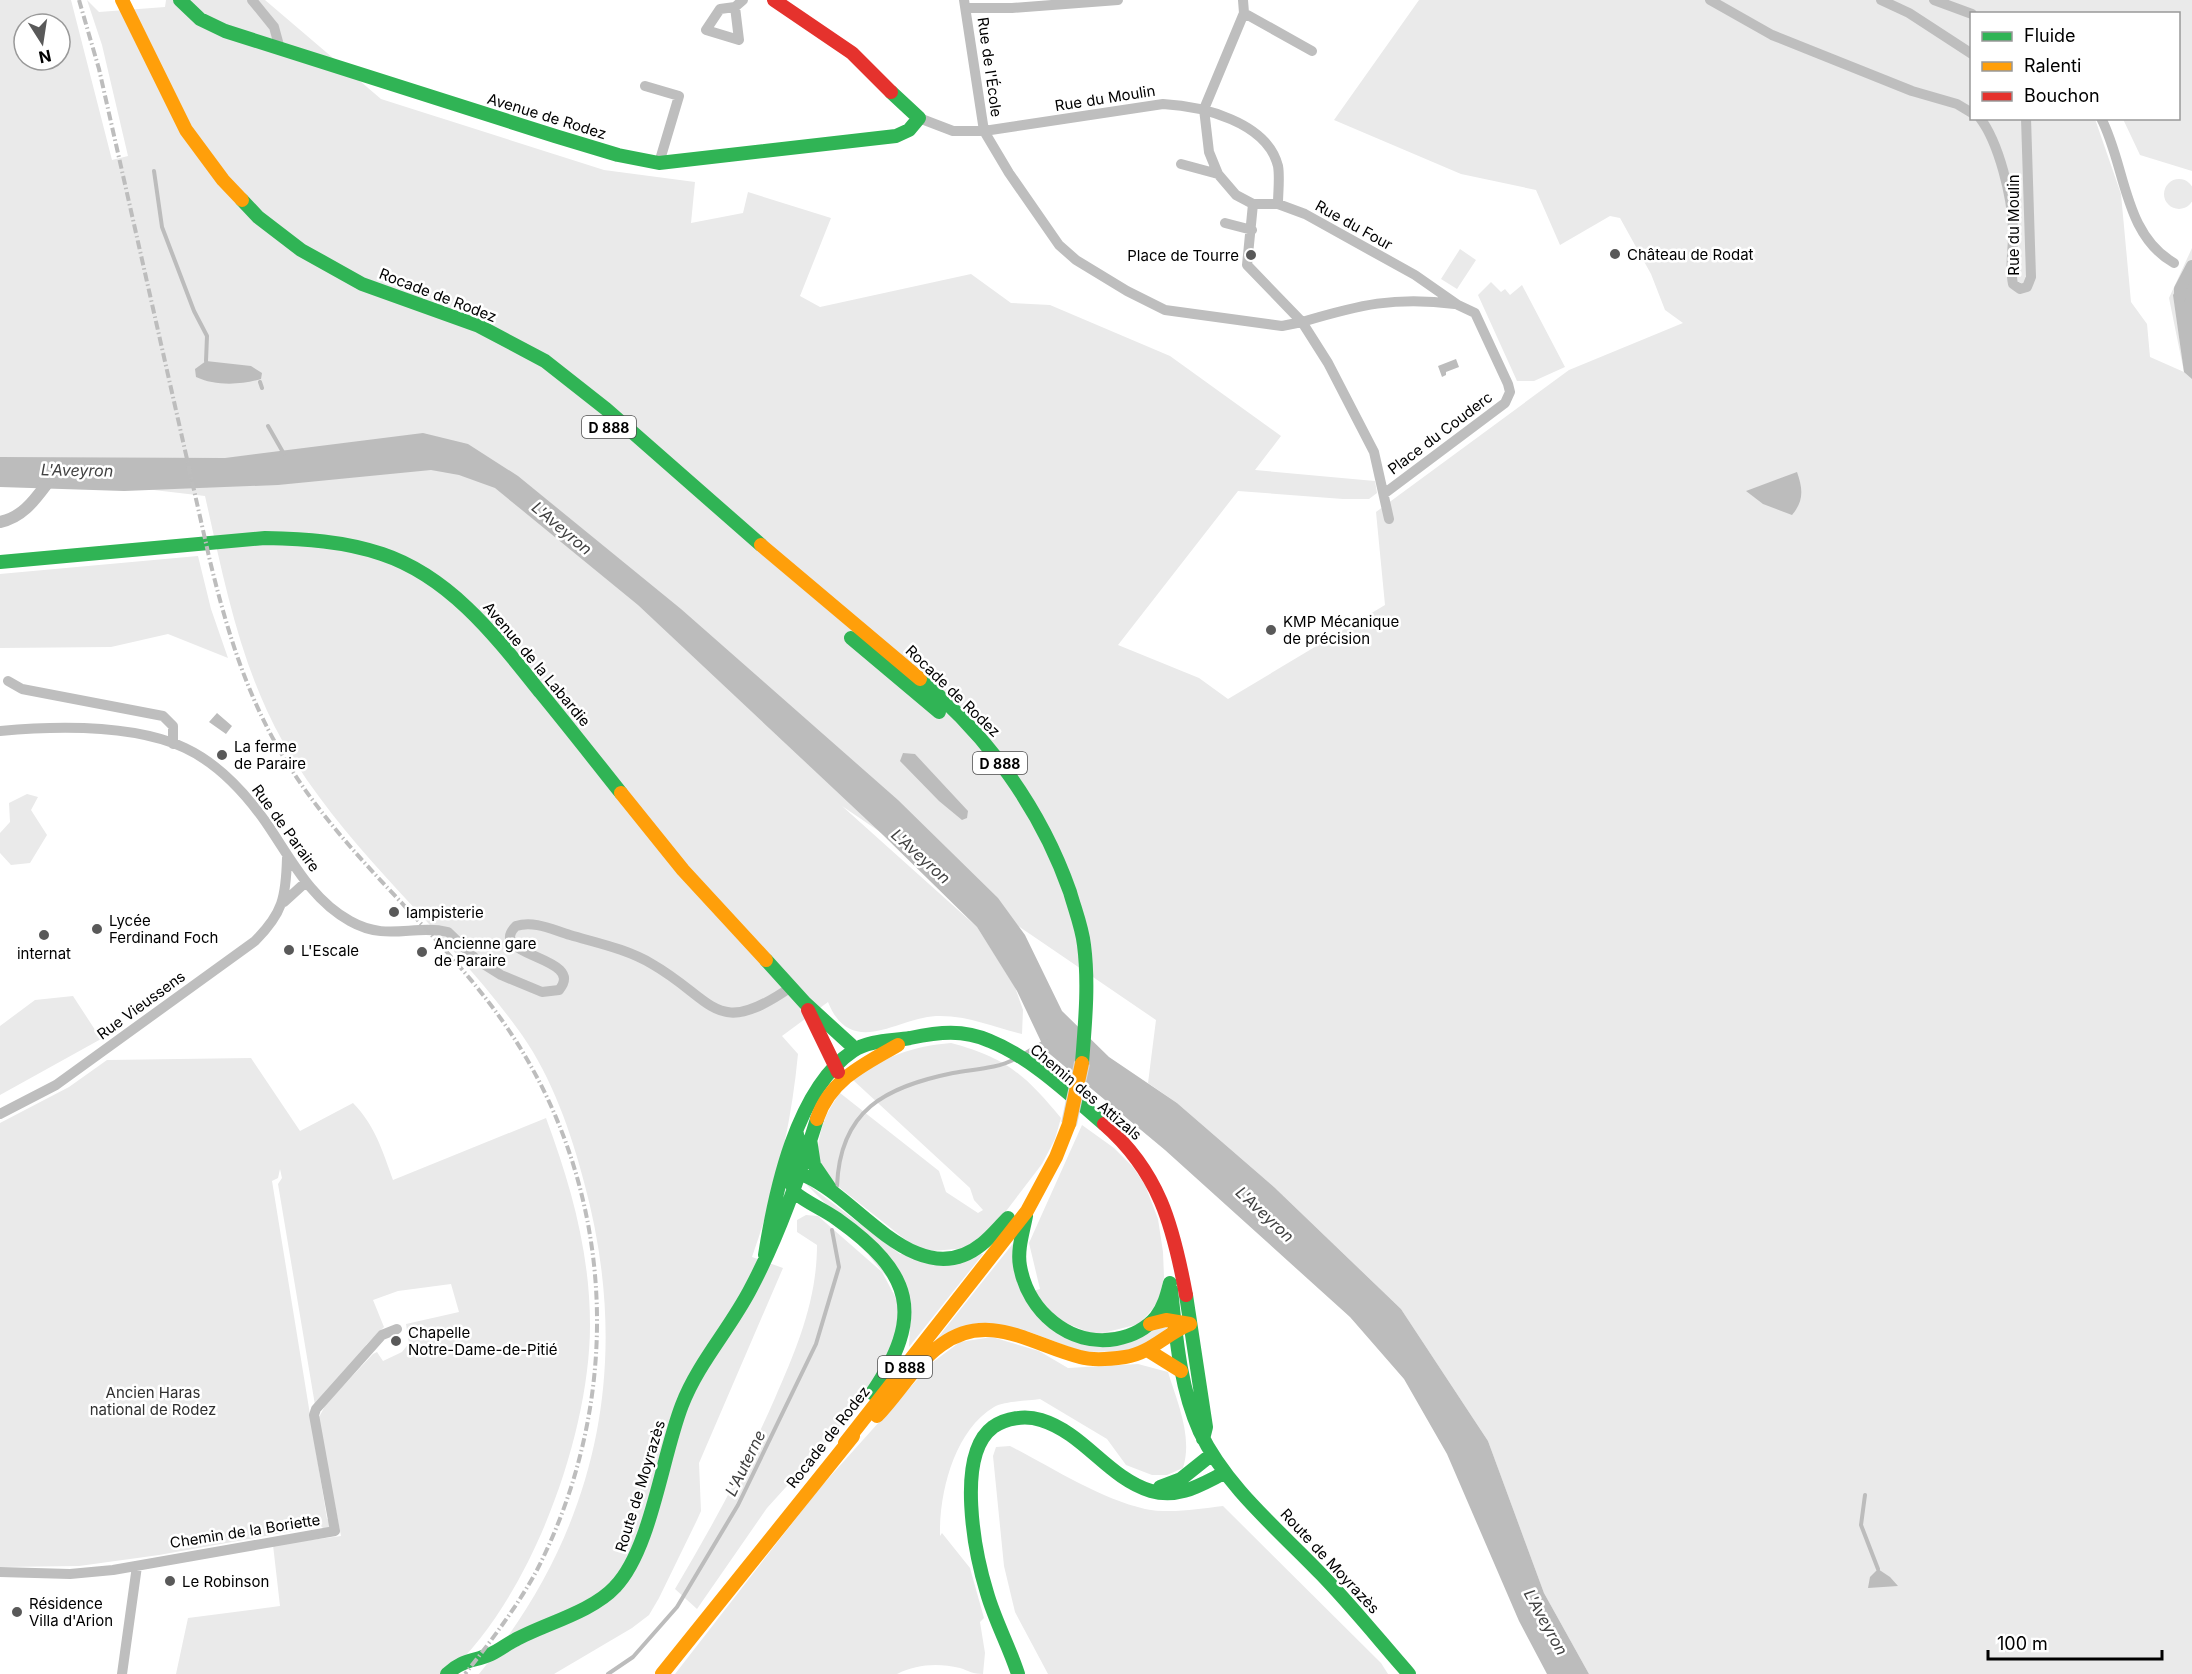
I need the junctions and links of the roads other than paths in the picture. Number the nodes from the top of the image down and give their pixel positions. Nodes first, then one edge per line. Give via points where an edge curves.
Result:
1 (109, 0) edge
2 (122, 0) edge
3 (180, 0) edge
4 (252, 0) edge
5 (774, 0) edge
6 (1118, 0) edge
7 (1243, 0) edge
8 (1710, 0) edge
9 (1881, 0) edge
10 (1934, 0) edge
11 (966, 4) edge
12 (1244, 13) junction
13 (1970, 14) edge
14 (280, 49) junction
15 (1312, 51) dead end
16 (1970, 53) edge
17 (645, 86) dead end
18 (1204, 109) junction
19 (1970, 112) edge
20 (919, 118) junction
21 (1981, 120) edge
22 (2026, 120) edge
23 (2102, 120) edge
24 (984, 131) junction
25 (659, 163) junction
26 (1181, 164) dead end
27 (1218, 174) junction
28 (1253, 204) junction
29 (1278, 204) junction
30 (1225, 222) dead end
31 (1252, 230) junction
32 (2174, 263) dead end
33 (1415, 275) joint
34 (1458, 305) junction
35 (1302, 322) junction
36 (1385, 493) junction
37 (1389, 519) dead end
38 (0, 562) edge
39 (8, 681) dead end
40 (0, 731) edge
41 (173, 744) junction
42 (287, 858) junction
43 (306, 882) junction
44 (284, 902) junction
45 (1075, 918) junction
46 (791, 987) junction
47 (805, 1003) junction
48 (914, 1037) junction
49 (852, 1051) junction
50 (835, 1065) junction
51 (841, 1080) junction
52 (0, 1114) edge
53 (804, 1136) junction
54 (1056, 1157) junction
55 (792, 1171) junction
56 (832, 1191) junction
57 (794, 1192) junction
58 (1027, 1211) junction
59 (1168, 1218) junction
60 (765, 1255) junction
61 (1170, 1283) junction
62 (1150, 1324) junction
63 (1190, 1324) junction
64 (1174, 1325) junction
65 (397, 1329) dead end
66 (1149, 1351) junction
67 (1181, 1371) junction
68 (1203, 1439) junction
69 (845, 1443) junction
70 (1211, 1455) junction
71 (1224, 1473) junction
72 (1148, 1488) junction
73 (777, 1529) junction
74 (137, 1566) junction
75 (0, 1572) edge
76 (1012, 1653) junction
77 (122, 1674) edge
78 (447, 1674) edge
79 (662, 1674) edge
80 (1018, 1674) edge
81 (1026, 1674) edge
82 (1409, 1674) edge

1 - 45 main road, Rocade de Rodez / D 888 via 179,141 212,185 253,228 299,263 364,299 474,336 537,370 618,434 940,714 986,760 1037,838
2 - 45 main road, Rocade de Rodez / D 888 via 186,130 223,180 258,217 301,250 362,284 479,326 545,362 606,409 700,494 926,684 982,739 1025,797 1059,862
3 - 14 main road, Avenue de Rodez via 200,19
4 - 14 street via 274,27
5 - 20 main road via 863,63
6 - 11 street via 1012,8
7 - 12 street
8 - 19 street via 1772,35 1911,91 1958,104
9 - 16 street via 1909,13
10 - 13 street
11 - 24 street, Rue de l'École
12 - 15 street
12 - 18 street
14 - 25 main road, Avenue de Rodez via 618,155
17 - 25 street via 679,96
18 - 24 street, Rue du Moulin via 1163,104
18 - 27 street via 1209,152
18 - 29 street, Rue du Moulin via 1251,129 1267,143 1278,167
20 - 24 street, Rue du Moulin via 953,131
20 - 25 main road, Avenue de Rodez via 909,130 896,136
21 - 22 street, Rue du Moulin via 1998,152 2013,227 2010,270 2013,284 2020,289 2027,287 2031,277
23 - 32 street via 2136,222 2152,248
24 - 35 street via 1059,246 1127,291 1165,310 1282,327
26 - 27 street
27 - 28 street via 1236,195
28 - 29 street
28 - 31 street
29 - 33 street, Rue du Four via 1305,214
30 - 31 street
31 - 35 street via 1247,266
33 - 34 street, Place du Couderc
34 - 35 street via 1418,299 1385,302
34 - 36 street, Place du Couderc via 1475,313 1510,393 1505,403
35 - 36 street via 1364,430
36 - 37 street
38 - 46 main road, Avenue de la Labardie via 276,537 343,543 383,554 419,570 463,602 492,632 667,851
39 - 41 street via 22,689 164,717 173,726
40 - 41 street, Rue de Paraire via 101,729
41 - 42 street, Rue de Paraire via 209,763 234,785 265,821
42 - 43 street, Rue de Paraire
42 - 44 street, Rue Vieussens
43 - 44 street, Rue Vieussens
43 - 46 street, Rue de Paraire via 338,913 357,925 394,933 448,932 485,967 542,992 559,990 564,977 555,966 513,944 513,929 521,924 538,925 637,956 711,1008 726,1013 753,1010
44 - 52 street, Rue Vieussens via 265,931 240,953 56,1085
45 - 54 main road, Rocade de Rodez / D 888, bridge via 1084,944 1086,1031 1076,1098
46 - 47 main road, Avenue de la Labardie
47 - 49 main road, Avenue de la Labardie via 851,1045
47 - 50 main road, Avenue de la Labardie
48 - 49 main road, Chemin des Attizals
48 - 51 main road, Chemin des Attizals via 864,1062
48 - 59 main road, Chemin des Attizals via 968,1033 990,1040 1039,1070 1132,1151 1152,1178
49 - 50 main road, Chemin des Attizals
49 - 51 main road
50 - 51 main road
50 - 53 main road, Route de Moyrazès via 814,1093
51 - 53 main road, Route de Moyrazès
53 - 55 main road, Route de Moyrazès
53 - 56 main road via 814,1165
54 - 56 main road via 982,1246 949,1258 922,1257 903,1249
54 - 58 main road, Rocade de Rodez / D 888
55 - 56 main road
55 - 57 main road, Route de Moyrazès
55 - 60 main road, Route de Moyrazès via 770,1221
57 - 60 main road, Route de Moyrazès
57 - 73 main road via 841,1222 880,1256 902,1290 907,1318 903,1342 892,1368 777,1513
58 - 62 main road via 1020,1266 1033,1300 1057,1327 1096,1342 1118,1340
58 - 69 main road, Rocade de Rodez / D 888
59 - 61 main road, Chemin des Attizals
59 - 63 main road, Chemin des Attizals
60 - 78 main road, Route de Moyrazès via 732,1323 709,1354 682,1404 634,1563 614,1589 585,1608 491,1654 459,1663
61 - 62 main road via 1162,1308
61 - 64 main road, Chemin des Attizals
62 - 64 main road
63 - 64 main road
63 - 68 main road, Chemin des Attizals via 1206,1427
64 - 66 main road
64 - 67 main road, Chemin des Attizals
65 - 74 street, Chemin de la Boriette via 382,1335 314,1415 335,1531
66 - 67 main road
66 - 69 main road via 1096,1359 1077,1357 999,1328 967,1332 942,1345 879,1414
67 - 68 main road, Chemin des Attizals
68 - 70 main road, Chemin des Attizals
69 - 73 main road, Rocade de Rodez / D 888
70 - 71 main road, Chemin des Attizals
70 - 72 main road via 1191,1474 1169,1486
71 - 72 main road via 1199,1487 1169,1494
71 - 82 main road, Route de Moyrazès via 1328,1581
72 - 76 main road via 1108,1468 1058,1428 1036,1418 1006,1420 991,1427 980,1440 973,1459 972,1487 981,1567 991,1605
73 - 79 main road, Rocade de Rodez / D 888
74 - 75 street via 70,1574
74 - 77 street
76 - 80 main road
76 - 81 main road

